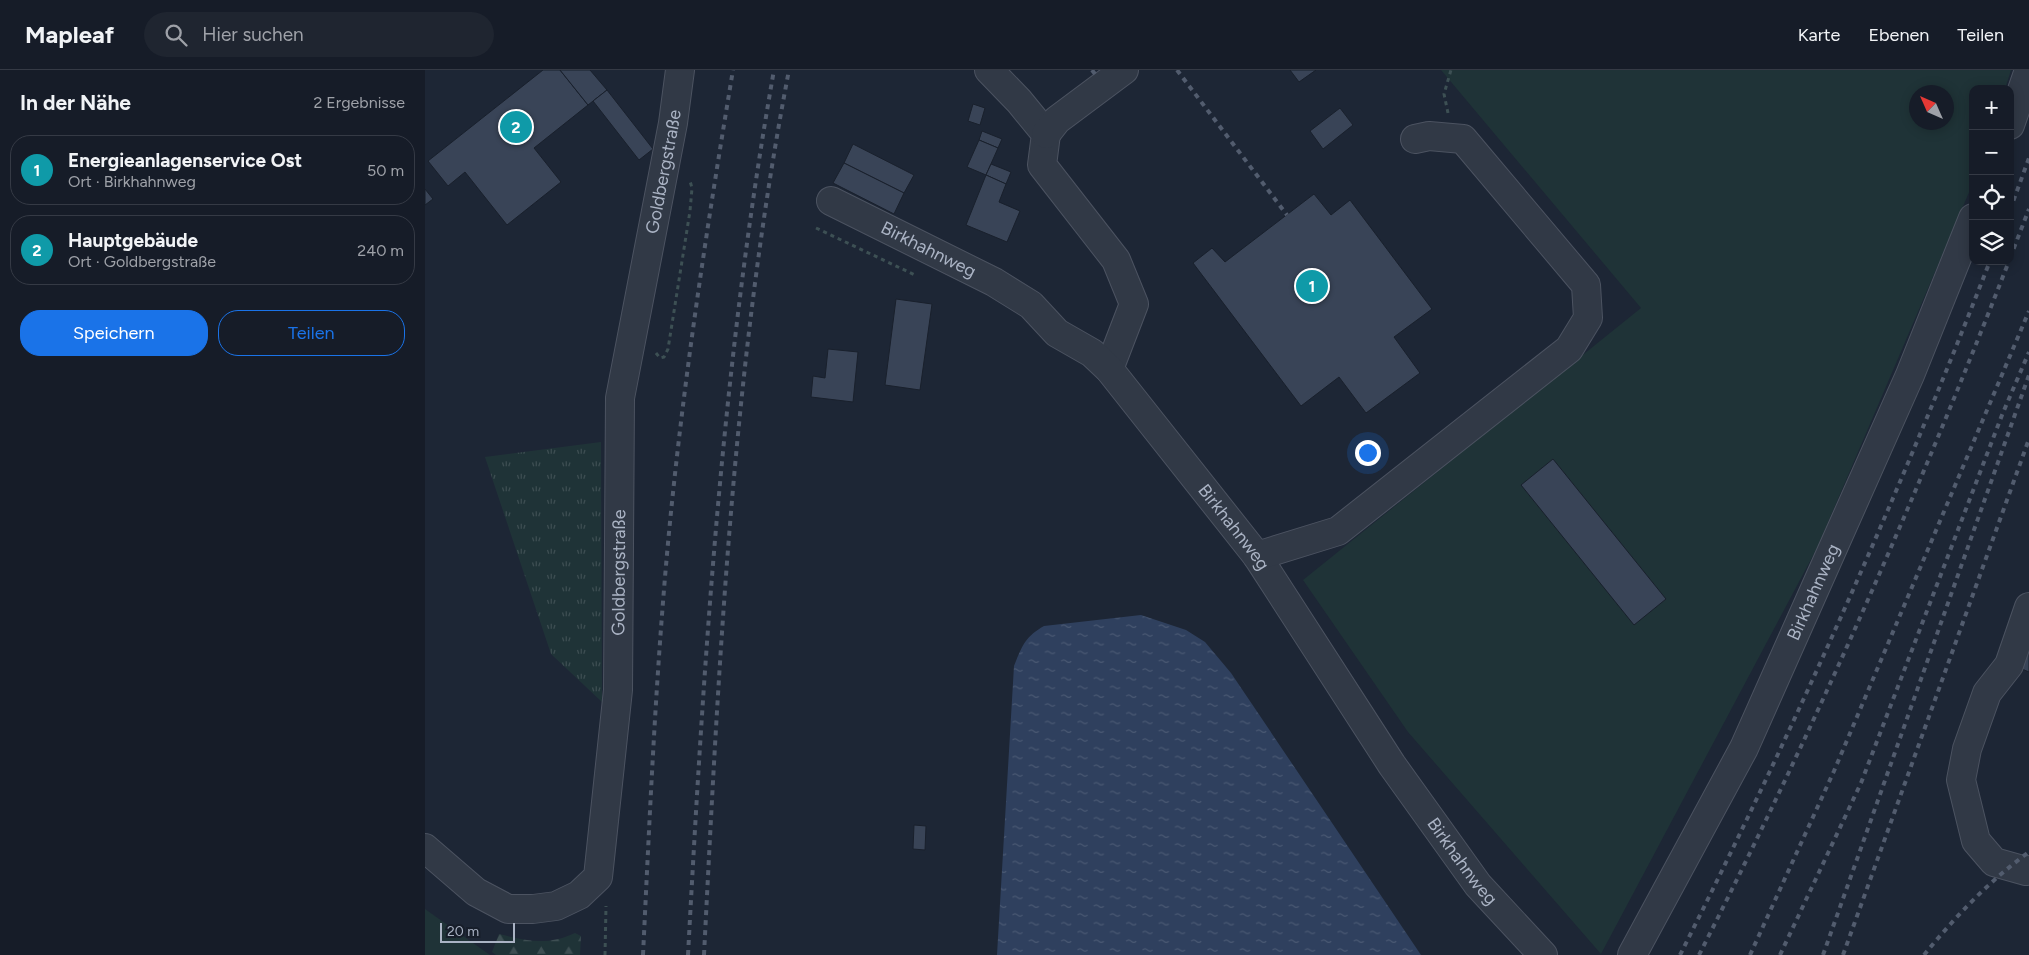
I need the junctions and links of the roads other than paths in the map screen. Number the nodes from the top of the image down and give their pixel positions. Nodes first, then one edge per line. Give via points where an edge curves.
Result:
1 (681, 70) edge
2 (989, 70) edge
3 (1124, 70) edge
4 (2029, 70) edge
5 (2014, 113) edge
6 (1046, 134) junction
7 (1415, 139) dead end
8 (831, 201) dead end
9 (1972, 220) edge
10 (1109, 369) junction
11 (1257, 556) junction
12 (2029, 607) edge
13 (425, 848) edge
14 (2029, 870) edge
15 (1543, 955) edge
16 (1632, 955) edge

1 - 13 street, Goldbergstraße via 620,398 619,690 598,877 579,896 556,906 508,909 476,892
2 - 6 street
3 - 6 street via 1057,120
4 - 5 street
6 - 10 street via 1043,165 1116,260 1134,304
7 - 11 street via 1429,136 1463,139 1586,285 1588,318 1569,349 1338,531
8 - 10 street, Birkhahnweg via 994,282 1031,305 1057,333 1092,353
9 - 16 street, Birkhahnweg via 1910,375 1744,748
10 - 11 street, Birkhahnweg
11 - 15 street, Birkhahnweg via 1392,765 1478,885
12 - 14 street via 2009,665 1987,693 1967,749 1961,780 1976,841 1994,862

